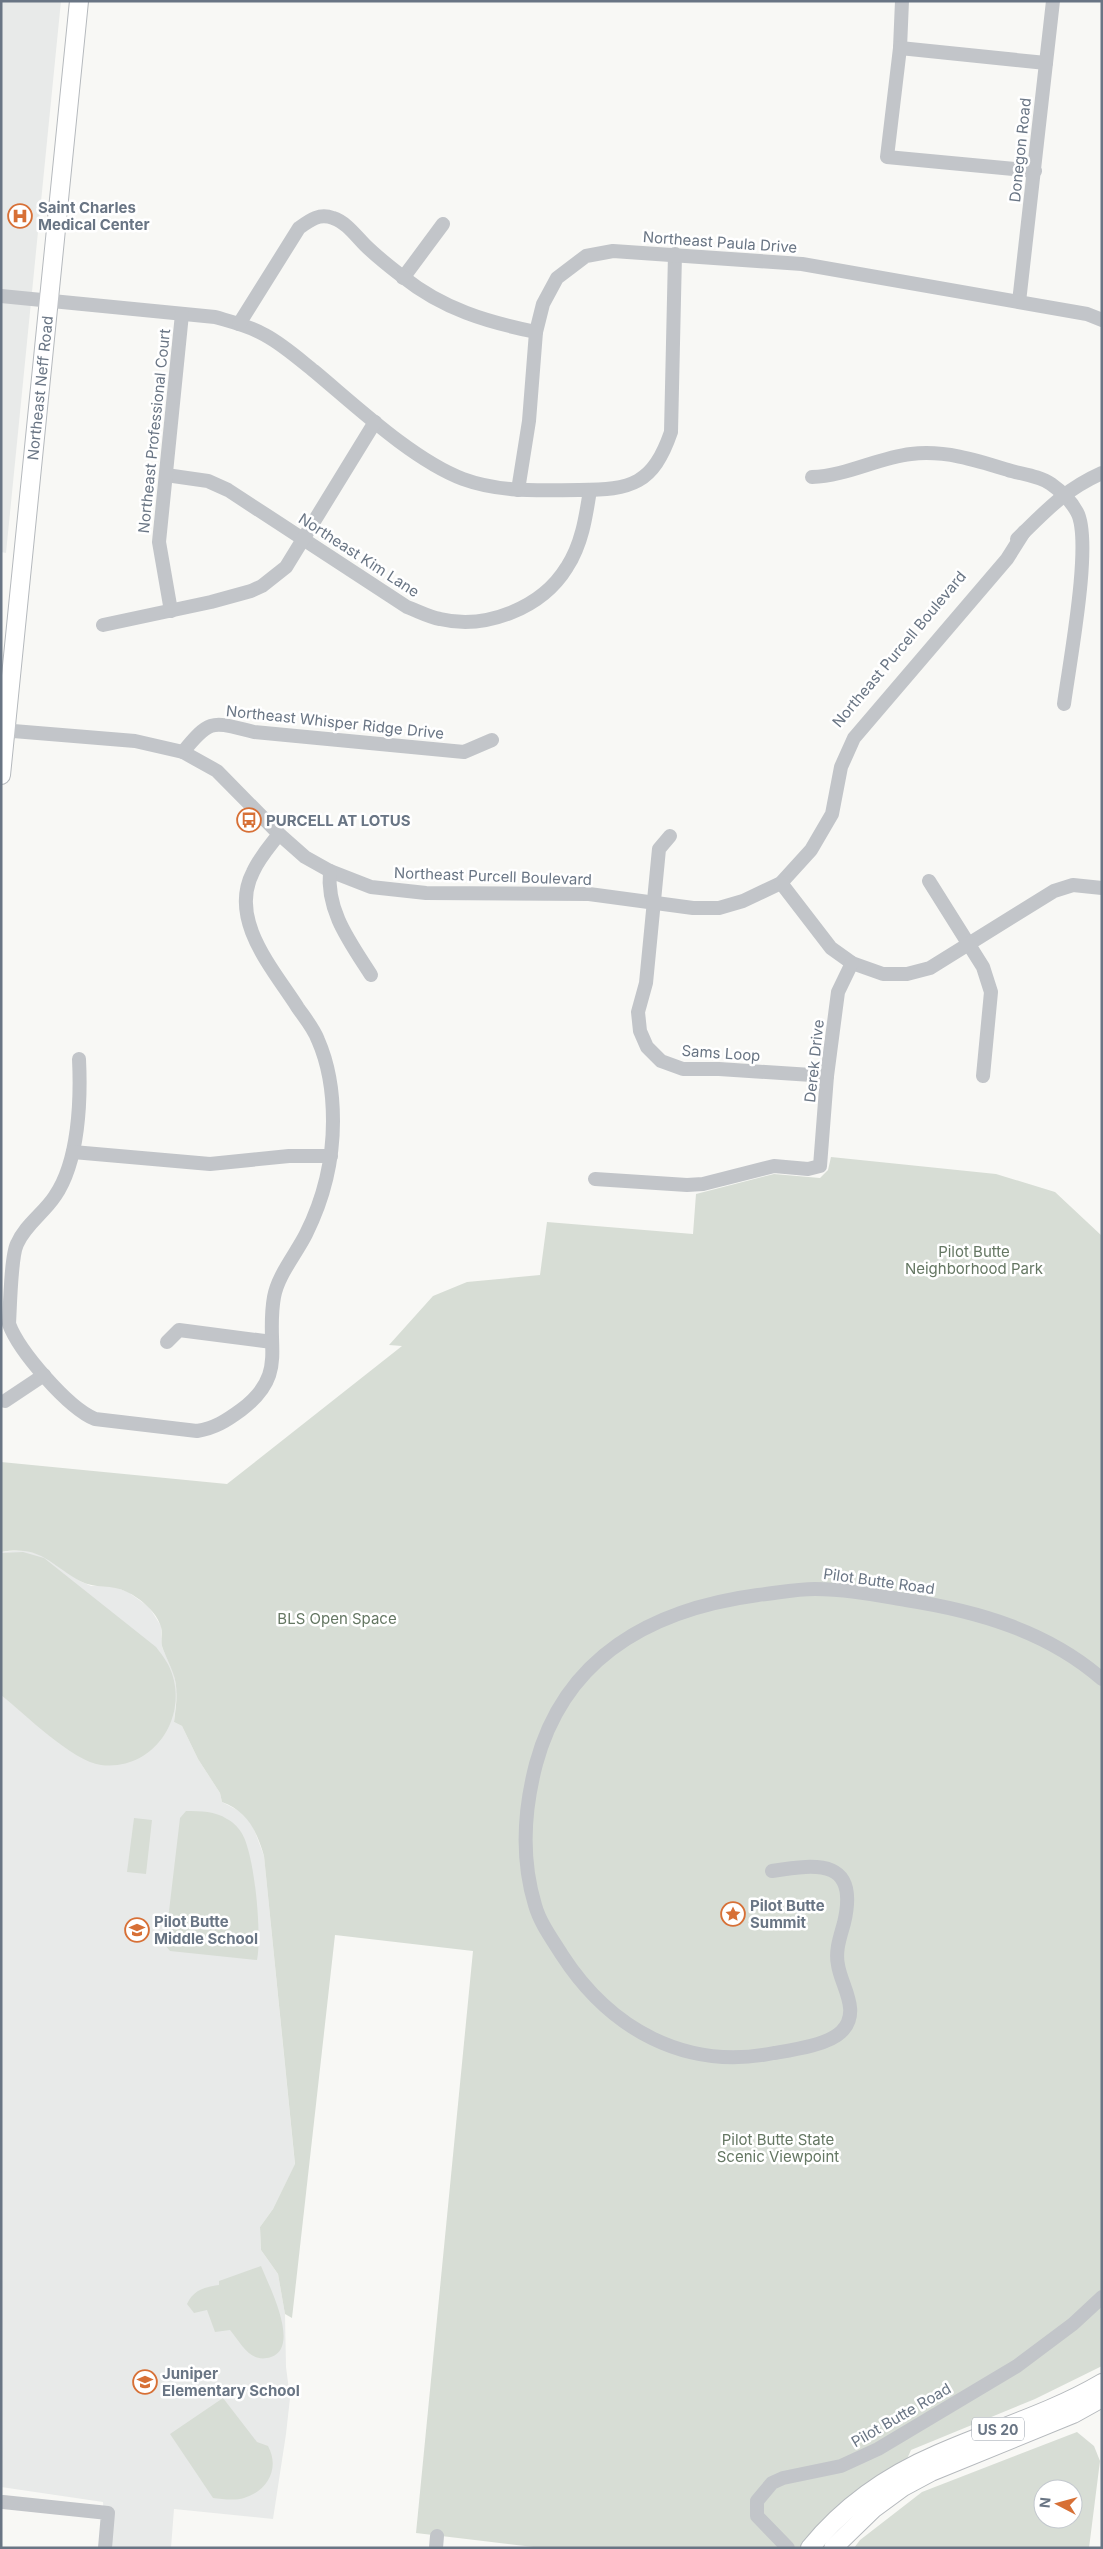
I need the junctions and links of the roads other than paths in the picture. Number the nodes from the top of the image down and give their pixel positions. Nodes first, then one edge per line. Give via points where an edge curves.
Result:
1 (79, 1) edge
2 (902, 1) edge
3 (1053, 1) edge
4 (900, 48) junction
5 (1046, 63) junction
6 (1035, 171) junction
7 (443, 224) dead end
8 (675, 254) junction
9 (404, 278) junction
10 (1, 296) edge
11 (49, 301) junction
12 (1019, 302) junction
13 (182, 314) junction
14 (1102, 320) edge
15 (239, 324) junction
16 (536, 332) junction
17 (376, 422) junction
18 (1102, 473) edge
19 (166, 475) junction
20 (812, 477) dead end
21 (518, 490) junction
22 (590, 490) junction
23 (1063, 494) junction
24 (303, 539) junction
25 (171, 611) junction
26 (103, 625) dead end
27 (1064, 704) dead end
28 (4, 730) edge
29 (492, 740) dead end
30 (183, 752) junction
31 (1, 775) edge
32 (279, 834) junction
33 (670, 836) dead end
34 (330, 871) junction
35 (929, 881) dead end
36 (782, 883) junction
37 (1102, 888) edge
38 (654, 903) junction
39 (968, 944) junction
40 (852, 963) junction
41 (371, 975) dead end
42 (79, 1059) dead end
43 (827, 1076) junction
44 (983, 1076) dead end
45 (73, 1152) junction
46 (331, 1156) junction
47 (595, 1179) dead end
48 (167, 1342) dead end
49 (272, 1342) junction
50 (44, 1375) junction
51 (5, 1402) dead end
52 (1102, 1679) edge
53 (772, 1870) dead end
54 (1102, 2297) edge
55 (1102, 2383) edge
56 (1102, 2398) edge
57 (3, 2502) dead end
58 (105, 2548) edge
59 (788, 2548) edge
60 (810, 2548) edge
61 (833, 2548) edge

1 - 11 main road, Northeast Neff Road
2 - 4 street
3 - 5 street, Donegon Road
4 - 5 street
4 - 6 street via 887,157
5 - 6 street, Donegon Road
6 - 12 street, Donegon Road
7 - 9 street
8 - 12 street, Northeast Paula Drive via 802,264
8 - 16 street, Northeast Paula Drive via 613,251 586,256 558,278 543,304
8 - 22 street via 673,410 666,448 649,474 631,485 611,490
9 - 15 street via 334,218 319,216 299,228
9 - 16 street via 430,296 490,323
10 - 11 street
11 - 13 street
11 - 28 main road, Northeast Neff Road
12 - 14 street, Northeast Paula Drive via 1087,314
13 - 15 street via 215,317
13 - 19 street, Northeast Professional Court
15 - 17 street via 265,335 299,359
16 - 21 street, Northeast Paula Drive via 530,421
17 - 21 street via 434,465 463,479 490,487
17 - 24 street
18 - 23 street, Northeast Purcell Boulevard via 1080,482
19 - 24 street, Northeast Kim Lane via 208,481 228,490
19 - 25 street, Northeast Professional Court via 159,542
20 - 23 street via 832,476 872,462 913,454 958,455 1049,483
21 - 22 street
22 - 24 street, Northeast Kim Lane via 583,532 567,567 543,595 511,613 476,622 440,619 407,607
23 - 27 street via 1077,513 1082,538 1082,563
23 - 36 street, Northeast Purcell Boulevard via 1024,532 1007,559 854,738 841,767 832,814 812,850
24 - 25 street via 286,567 262,586
25 - 26 street
28 - 30 street, Northeast Purcell Boulevard via 135,741
28 - 31 main road, Northeast Neff Road
29 - 30 street, Northeast Whisper Ridge Drive via 464,752 212,725 202,729
30 - 32 street, Northeast Purcell Boulevard via 217,772
32 - 34 street, Northeast Purcell Boulevard via 305,857
32 - 46 street via 252,872 248,885 248,920 258,949 318,1039 330,1076
33 - 38 street, Sams Loop via 659,849
34 - 38 street, Northeast Purcell Boulevard via 362,884 392,890 589,894
34 - 41 street via 328,885 340,925
35 - 39 street
36 - 38 street, Northeast Purcell Boulevard via 743,901 718,908
36 - 40 street via 831,948
37 - 39 street via 1074,885 1054,891
38 - 43 street, Sams Loop via 646,983 638,1012 640,1031 647,1047 661,1061 682,1069
39 - 40 street via 930,968 907,974 883,974
39 - 44 street via 983,967 992,992
40 - 43 street, Derek Drive via 838,992
42 - 45 street
43 - 47 street, Derek Drive via 820,1166 808,1169 774,1166 687,1186
45 - 46 street via 210,1164 289,1156
45 - 50 street via 64,1182 16,1245 9,1324 13,1335
46 - 49 street via 318,1206 275,1289
48 - 49 street via 179,1330
49 - 50 street via 267,1385 254,1400 212,1428 197,1430 95,1420 83,1414
50 - 51 street
52 - 53 street, Pilot Butte Road via 1081,1661 1037,1636 986,1617 847,1590 811,1588 729,1599 686,1610 644,1627 607,1651 582,1676 558,1709 541,1746 529,1790 524,1838 536,1909 568,1963 590,1990 637,2032 674,2048 705,2056 764,2055 827,2040 841,2032 849,2020 850,2006 837,1959 848,1905 848,1889 844,1880 823,1868 803,1866
54 - 59 street, Pilot Butte Road via 1073,2324 1017,2366 878,2449 841,2466 772,2483 757,2501 757,2516
55 - 60 main road, US 20 via 1061,2404 915,2464 854,2504
56 - 61 main road, US 20 via 1073,2414 931,2472 903,2487 873,2509
57 - 58 street via 108,2513

